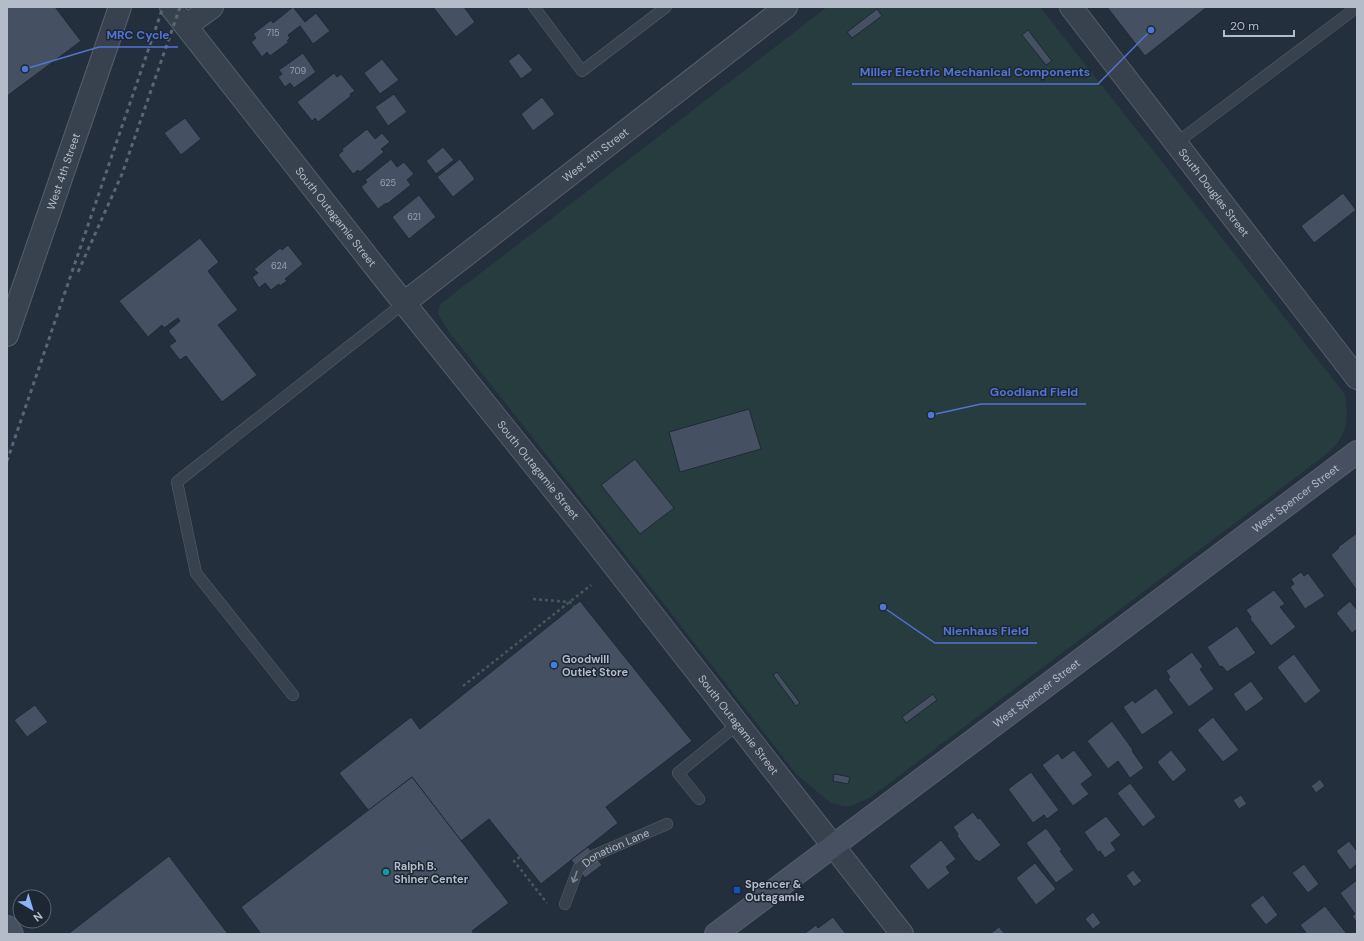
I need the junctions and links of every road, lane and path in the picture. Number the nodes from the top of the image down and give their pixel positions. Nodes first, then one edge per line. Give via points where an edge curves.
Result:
1 (120, 7) edge
2 (171, 7) edge
3 (212, 7) edge
4 (534, 7) edge
5 (666, 7) edge
6 (786, 7) edge
7 (1071, 7) edge
8 (1356, 8) edge
9 (186, 26) junction
10 (1175, 144) junction
11 (404, 302) junction
12 (7, 335) edge
13 (1357, 378) edge
14 (1357, 452) edge
15 (591, 585) dead end
16 (533, 599) dead end
17 (570, 602) junction
18 (574, 606) dead end
19 (463, 686) dead end
20 (293, 694) dead end
21 (738, 724) junction
22 (699, 799) dead end
23 (667, 824) dead end
24 (833, 846) junction
25 (520, 858) dead end
26 (565, 904) dead end
27 (550, 907) dead end
28 (7, 927) edge
29 (12, 934) edge
30 (716, 934) edge
31 (902, 934) edge

1 - 12 street, West 4th Street
2 - 9 street, South Outagamie Street
3 - 9 street
4 - 5 lane via 582,71
6 - 11 street, West 4th Street
7 - 10 street, South Douglas Street
8 - 10 lane
9 - 11 street, South Outagamie Street
10 - 13 street, South Douglas Street
11 - 20 lane via 177,482 196,573
11 - 21 street, South Outagamie Street
14 - 24 street, West Spencer Street
15 - 17 path
16 - 17 path
17 - 18 path
17 - 19 path
21 - 22 lane via 678,773
21 - 24 street, South Outagamie Street
23 -> 26 lane, Donation Lane via 595,855 578,869
24 - 30 street, West Spencer Street
24 - 31 street, South Outagamie Street
25 - 27 path via 514,861
28 - 29 street

